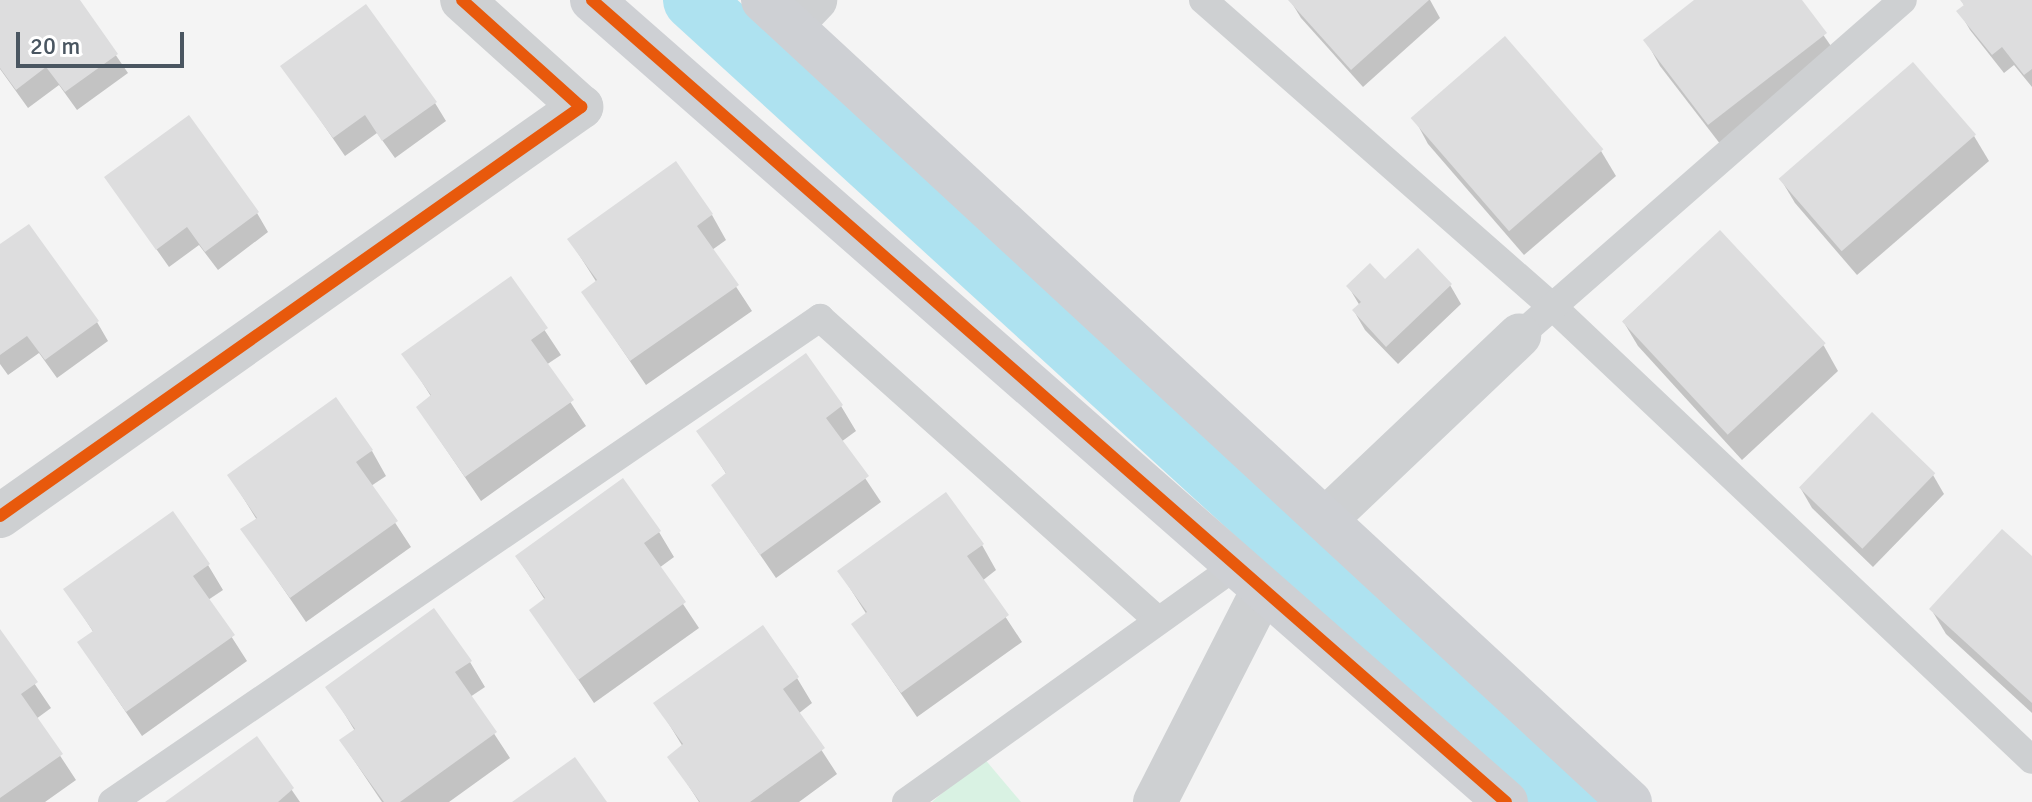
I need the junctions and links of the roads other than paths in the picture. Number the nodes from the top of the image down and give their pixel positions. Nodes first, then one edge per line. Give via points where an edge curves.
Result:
1 (462, 0) edge
2 (592, 0) edge
3 (1203, 0) edge
4 (1903, 0) edge
5 (790, 8) edge
6 (1553, 307) junction
7 (1519, 336) joint
8 (0, 516) edge
9 (1327, 518) junction
10 (1250, 578) junction
11 (1158, 620) junction
12 (2032, 760) edge
13 (112, 802) edge
14 (906, 802) edge
15 (1155, 802) edge
16 (1506, 802) edge
17 (1630, 802) edge

1 - 8 street via 581,107
2 - 10 street
3 - 6 lane
4 - 6 lane
5 - 9 street
6 - 7 lane
6 - 12 lane
7 - 9 street
9 - 17 street
10 - 11 lane
10 - 15 street
10 - 16 street
11 - 13 lane via 820,318
11 - 14 lane

